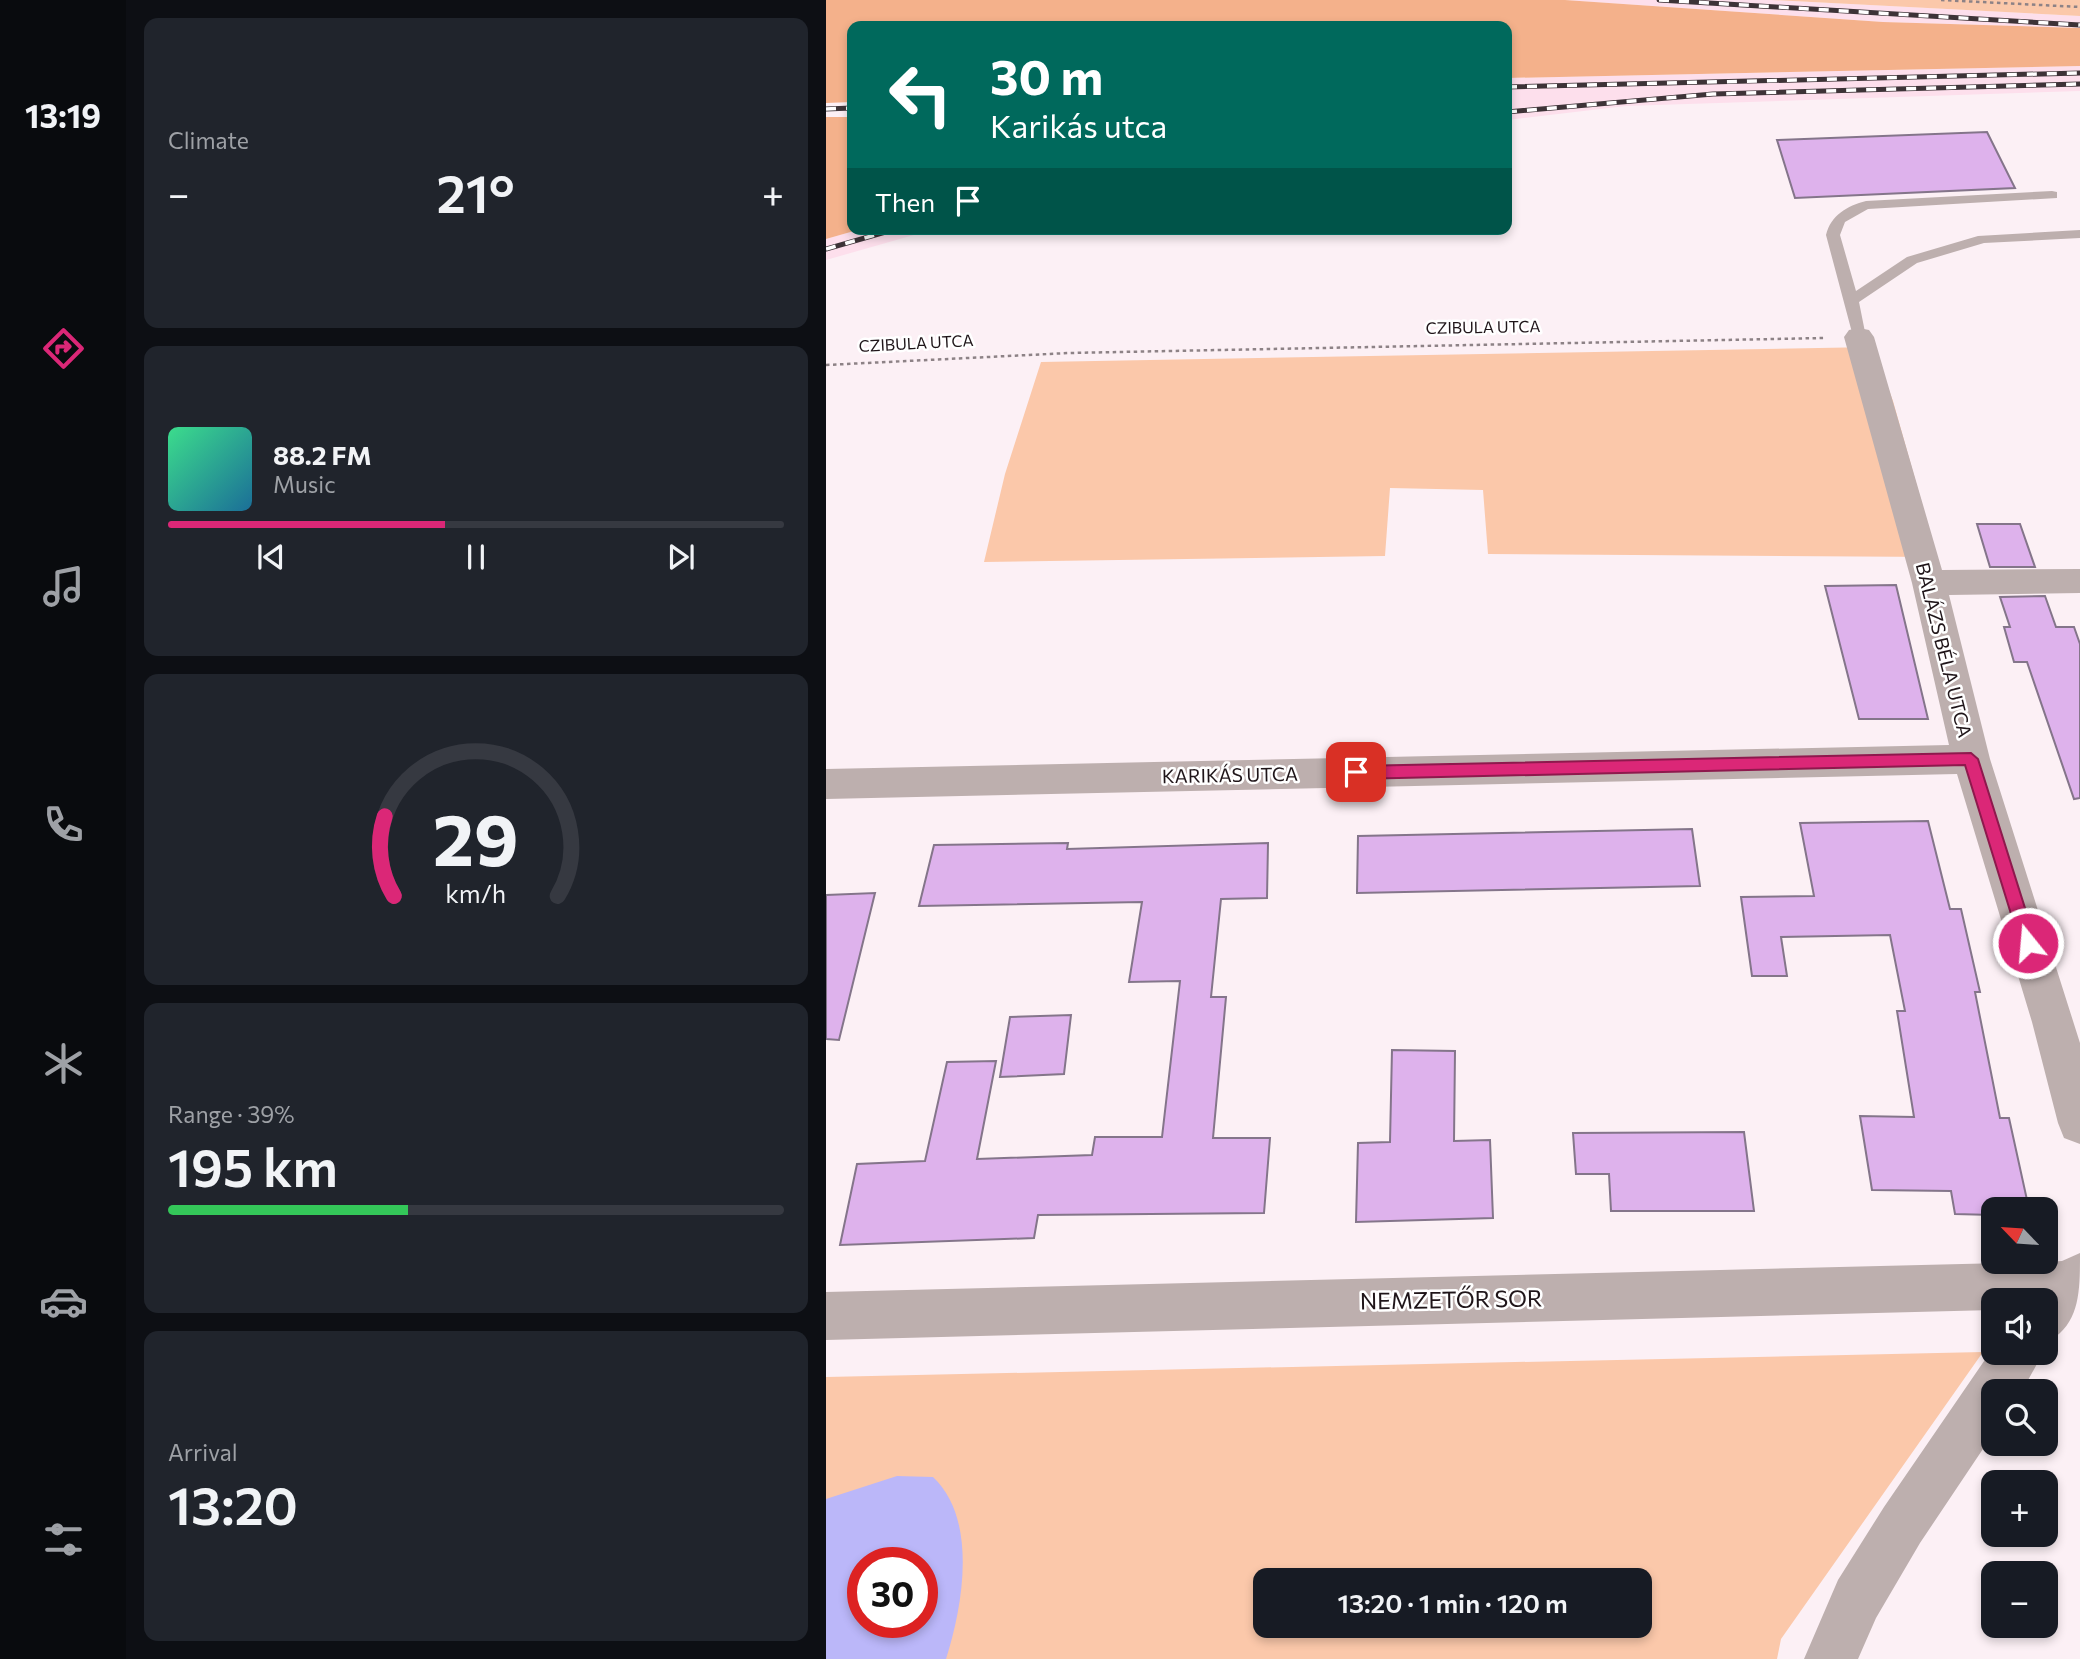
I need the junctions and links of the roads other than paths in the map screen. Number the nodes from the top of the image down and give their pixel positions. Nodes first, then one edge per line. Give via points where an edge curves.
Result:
1 (2052, 195) dead end
2 (2080, 234) edge
3 (1852, 300) junction
4 (1859, 337) joint
5 (2080, 581) edge
6 (1929, 583) junction
7 (1971, 759) junction
8 (826, 784) edge
9 (2080, 1123) edge
10 (2078, 1280) edge
11 (2058, 1304) edge
12 (826, 1316) edge
13 (2012, 1365) edge
14 (1831, 1659) edge

1 - 3 lane via 1866,205 1852,210 1835,225 1833,234
2 - 3 lane via 1983,239 1912,260
3 - 4 lane
4 - 6 street, BALÁZS BÉLA UTCA
5 - 6 street
6 - 7 street, BALÁZS BÉLA UTCA
7 - 8 street, KARIKÁS UTCA
7 - 9 street, BALÁZS BÉLA UTCA
10 - 11 street
10 - 12 street, NEMZETŐR SOR
13 - 14 street via 1895,1536 1857,1599

